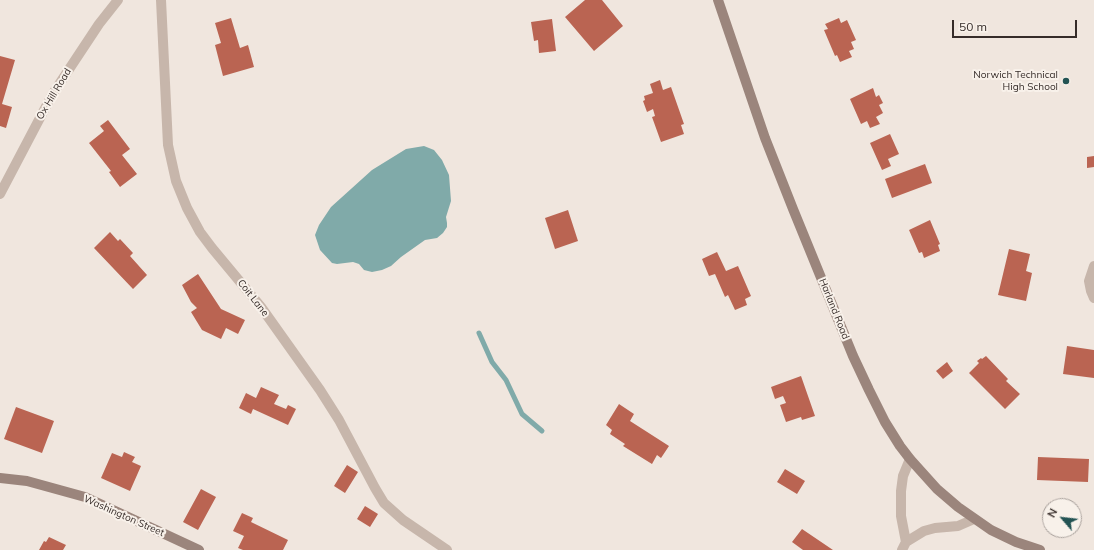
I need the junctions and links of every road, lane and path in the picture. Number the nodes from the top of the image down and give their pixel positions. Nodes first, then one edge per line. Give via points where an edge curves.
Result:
1 (118, 0) edge
2 (161, 0) edge
3 (718, 0) edge
4 (0, 194) edge
5 (1094, 266) edge
6 (1094, 298) edge
7 (910, 459) junction
8 (0, 478) edge
9 (974, 519) junction
10 (904, 546) edge
11 (198, 550) edge
12 (447, 550) edge
13 (1040, 550) edge

1 - 4 street, Ox Hill Road via 52,95
2 - 12 street, Coit Lane via 168,145 176,181 186,208 200,232 260,307 320,390 349,437 379,496 396,515
3 - 7 main road, Harland Road via 765,138 853,356 880,412
5 - 6 street via 1089,281
7 - 9 main road, Harland Road via 938,489
7 - 10 street via 903,476 901,491 900,516
8 - 11 main road, Washington Street via 27,481 84,497
9 - 10 street via 958,526 930,529
9 - 13 main road, Harland Road via 1004,537

